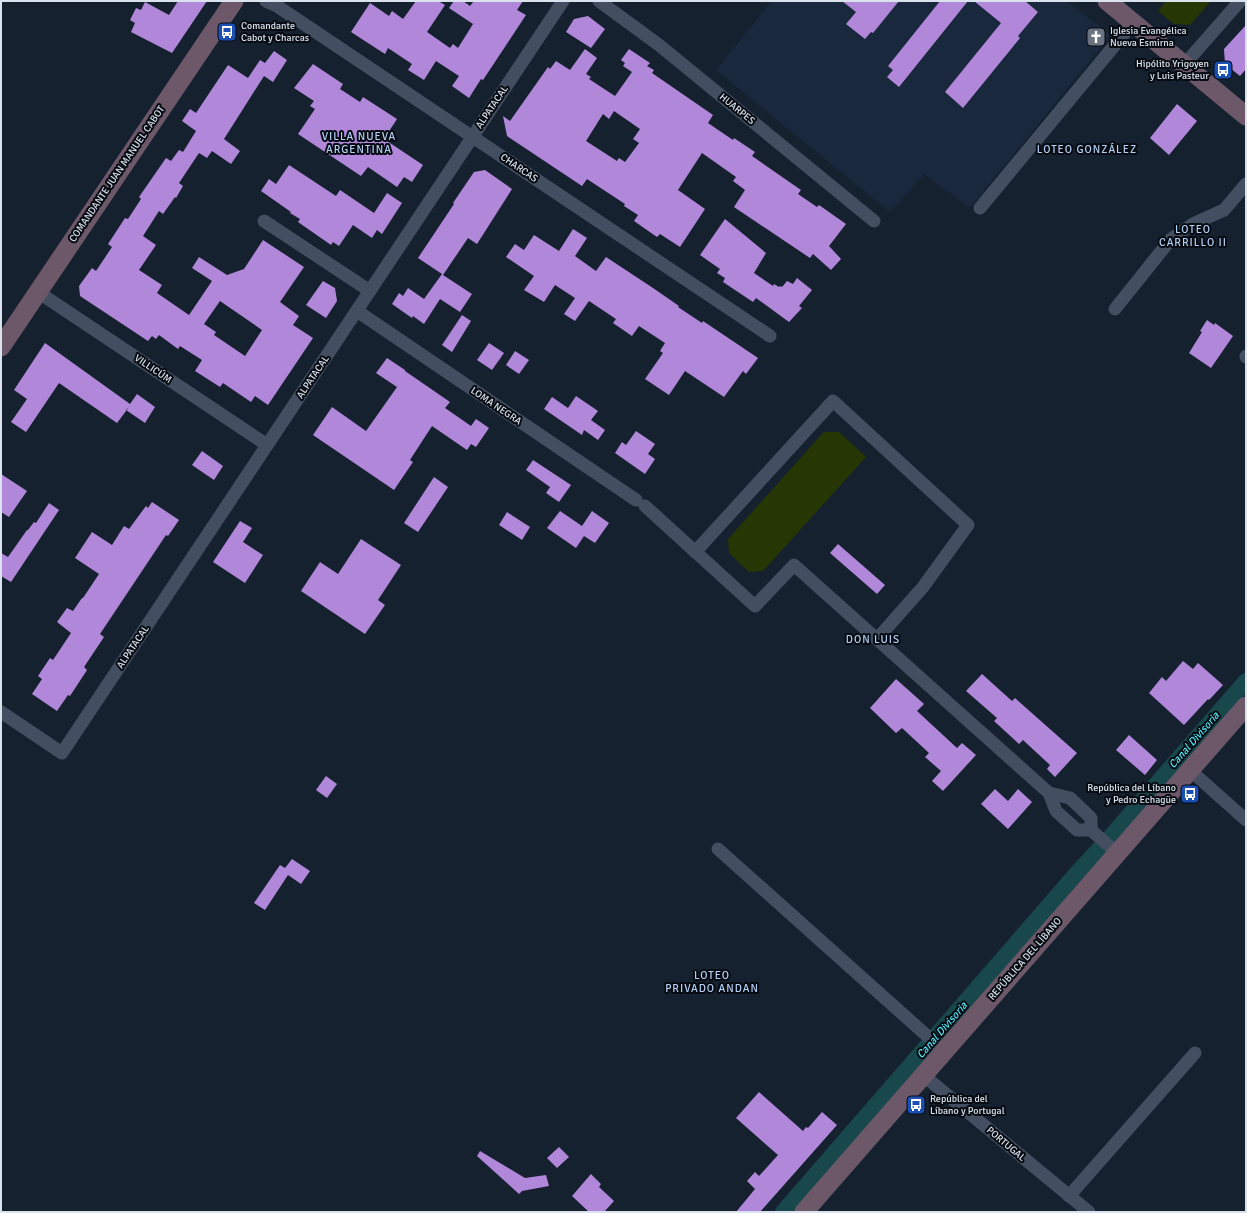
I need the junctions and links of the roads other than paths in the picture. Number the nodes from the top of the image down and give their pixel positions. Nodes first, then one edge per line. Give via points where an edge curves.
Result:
1 (234, 1) edge
2 (266, 1) edge
3 (563, 1) edge
4 (599, 1) edge
5 (1106, 1) edge
6 (1240, 1) edge
7 (1133, 23) junction
8 (1184, 65) junction
9 (1246, 116) edge
10 (473, 137) junction
11 (1246, 184) edge
12 (980, 208) dead end
13 (264, 221) dead end
14 (874, 221) dead end
15 (370, 291) junction
16 (38, 292) junction
17 (1115, 309) dead end
18 (357, 311) junction
19 (770, 336) dead end
20 (1, 347) edge
21 (268, 446) junction
22 (695, 552) junction
23 (877, 640) junction
24 (1246, 706) edge
25 (1, 712) edge
26 (1190, 770) junction
27 (1049, 793) junction
28 (1246, 820) edge
29 (1091, 830) junction
30 (718, 849) dead end
31 (1118, 853) junction
32 (944, 1051) junction
33 (1195, 1053) dead end
34 (924, 1075) junction
35 (1069, 1196) junction
36 (804, 1212) edge
37 (1088, 1212) edge

1 - 16 main road, COMANDANTE JUAN MANUEL CABOT
2 - 10 street, CHARCAS
3 - 10 street, ALPATACAL
4 - 14 street, HUARPES via 659,45
5 - 7 main road
6 - 8 street
7 - 8 main road
7 - 12 street
8 - 9 main road
10 - 15 street, ALPATACAL
10 - 19 street, CHARCAS
11 - 17 street via 1224,210 1193,224 1171,239
13 - 15 street
15 - 18 street, ALPATACAL
16 - 20 main road, COMANDANTE JUAN MANUEL CABOT
16 - 21 street, VILLICÚM
18 - 21 street, ALPATACAL
18 - 22 street, LOMA NEGRA via 640,503
21 - 25 street, ALPATACAL via 62,753
22 - 23 street, LOMA NEGRA via 755,606 794,565
22 - 23 street via 833,401 968,525 923,587
23 - 27 street
24 - 26 main road, REPÚBLICA DEL LÍBANO
26 - 28 street
26 - 31 main road, REPÚBLICA DEL LÍBANO
27 - 29 street via 1056,811 1077,830
27 - 29 street via 1070,798 1091,818
29 - 31 street
30 - 32 street
31 - 32 main road, REPÚBLICA DEL LÍBANO
32 - 34 main road, REPÚBLICA DEL LÍBANO
33 - 35 street
34 - 35 street, PORTUGAL
34 - 36 main road, REPÚBLICA DEL LÍBANO
35 - 37 street, PORTUGAL

